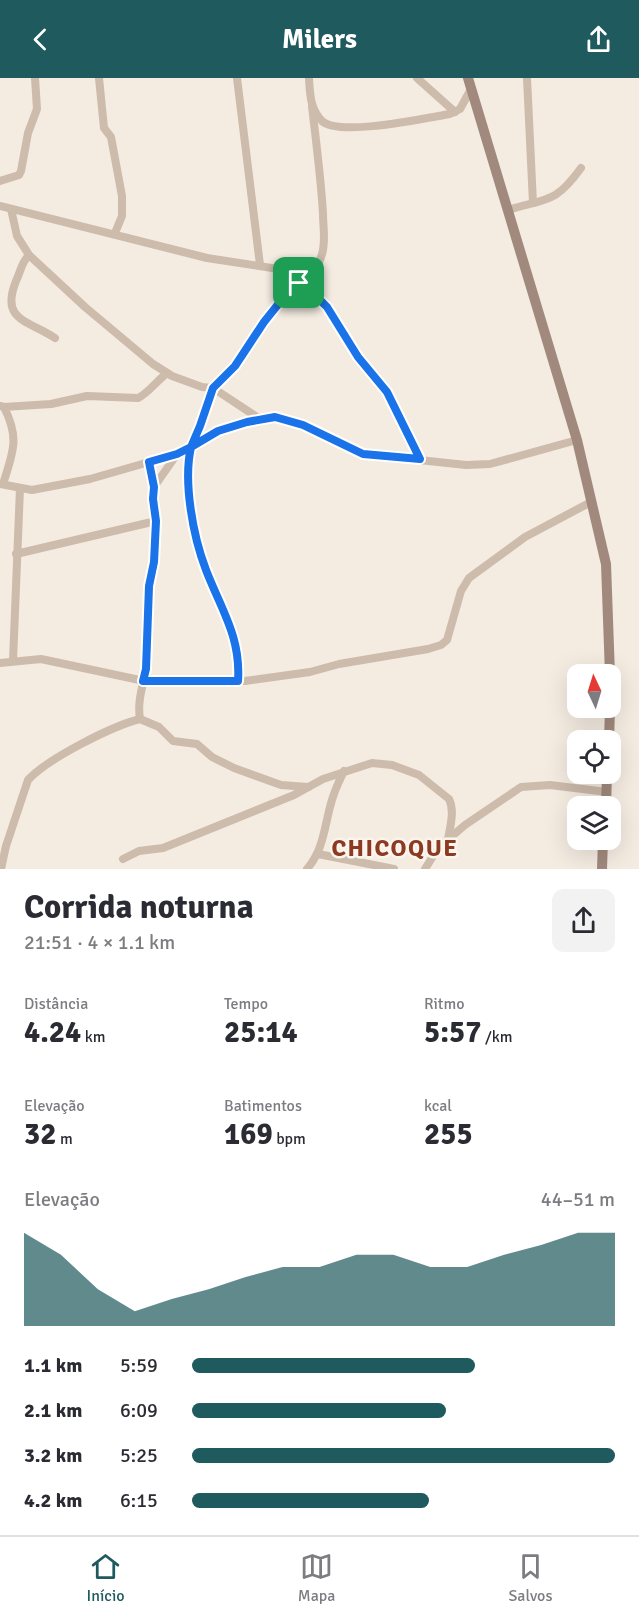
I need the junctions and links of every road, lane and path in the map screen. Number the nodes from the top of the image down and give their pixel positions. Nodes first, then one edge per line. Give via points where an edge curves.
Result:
1 (35, 78) edge
2 (99, 78) edge
3 (237, 78) edge
4 (309, 78) edge
5 (417, 78) edge
6 (528, 78) edge
7 (470, 84) edge
8 (312, 106) junction
9 (455, 112) junction
10 (580, 168) dead end
11 (0, 181) edge
12 (533, 202) junction
13 (0, 206) edge
14 (11, 209) junction
15 (508, 210) junction
16 (115, 233) junction
17 (29, 255) junction
18 (260, 265) junction
19 (310, 274) junction
20 (299, 283) junction
21 (55, 338) dead end
22 (167, 373) junction
23 (213, 388) junction
24 (20, 405) junction
25 (2, 406) edge
26 (260, 419) junction
27 (13, 424) junction
28 (577, 440) junction
29 (191, 447) junction
30 (177, 454) junction
31 (420, 459) junction
32 (149, 462) junction
33 (1, 484) edge
34 (154, 487) junction
35 (20, 488) junction
36 (591, 502) junction
37 (156, 521) junction
38 (16, 554) junction
39 (13, 662) junction
40 (0, 663) edge
41 (610, 664) edge
42 (143, 681) junction
43 (238, 681) junction
44 (140, 719) junction
45 (344, 771) junction
46 (607, 784) edge
47 (308, 787) junction
48 (607, 792) junction
49 (607, 796) edge
50 (448, 839) junction
51 (603, 850) edge
52 (318, 854) junction
53 (123, 859) dead end
54 (309, 868) edge
55 (1, 869) edge
56 (394, 869) edge
57 (425, 869) edge
58 (602, 869) edge

1 - 11 street via 37,109 21,171
2 - 16 street via 104,128 111,137 122,196 122,216
3 - 18 street
4 - 8 street
5 - 9 street
6 - 12 street
7 - 9 street
7 - 15 street
8 - 9 street via 323,122 358,128
8 - 19 street via 324,246 319,264
10 - 12 street via 559,194
12 - 15 street
13 - 14 street
14 - 16 street
14 - 17 street via 17,236
15 - 28 street
16 - 18 street via 207,258
17 - 21 street via 22,263 10,305 14,314
17 - 22 street via 85,307
18 - 19 street
19 - 20 street
20 - 23 street via 264,322 235,366
20 - 31 street via 327,307 358,357 387,392
22 - 23 street
22 - 24 street via 138,398 87,396 51,404
23 - 26 street
23 - 29 street
24 - 25 street
24 - 27 street
25 - 27 street
26 - 29 street via 218,431
26 - 31 street via 289,420 363,454
27 - 33 street via 12,454
28 - 31 street via 477,466
28 - 36 street
29 - 30 street
29 - 43 street via 187,476 197,540 237,647
30 - 32 street
30 - 34 street
32 - 34 street
32 - 35 street via 54,487
33 - 35 street
34 - 37 street
35 - 38 street
36 - 41 street via 606,564
36 - 43 street via 525,537 469,578 461,591 447,640 441,645 310,672
37 - 38 street
37 - 42 street
38 - 39 street
39 - 40 street
39 - 42 street via 41,659
42 - 43 street
42 - 44 street
44 - 47 street via 159,727 173,741 197,744 212,758 234,768 281,785
44 - 55 street via 34,773 28,780
45 - 47 street
45 - 50 street via 372,762 419,775 452,805
45 - 52 street via 334,792
46 - 48 street
47 - 53 street via 163,848 139,851
48 - 49 street
48 - 50 street via 550,785 521,787
50 - 57 street
51 - 58 street
52 - 54 street
52 - 56 street

